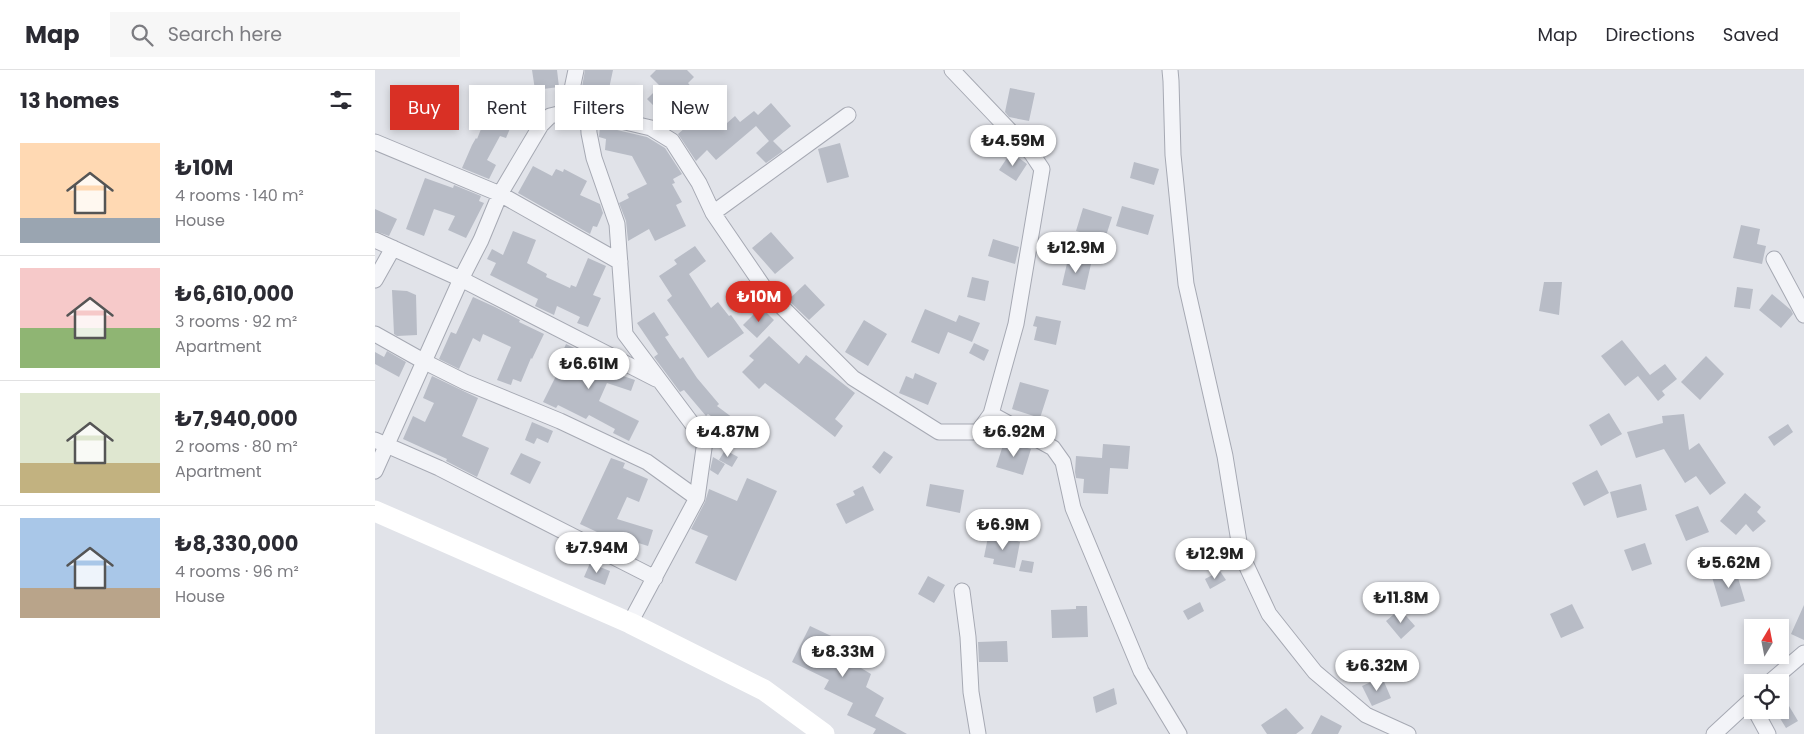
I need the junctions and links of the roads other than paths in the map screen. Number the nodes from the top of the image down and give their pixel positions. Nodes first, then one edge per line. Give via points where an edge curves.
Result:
1 (577, 70) edge
2 (951, 70) edge
3 (1170, 70) edge
4 (573, 85) edge
5 (555, 115) edge
6 (848, 115) dead end
7 (643, 126) edge
8 (589, 130) edge
9 (375, 142) edge
10 (500, 194) junction
11 (713, 213) junction
12 (375, 240) edge
13 (393, 248) junction
14 (1774, 259) dead end
15 (620, 262) junction
16 (461, 279) junction
17 (375, 280) edge
18 (1804, 315) edge
19 (375, 334) edge
20 (425, 362) junction
21 (659, 380) junction
22 (991, 414) junction
23 (381, 443) edge
24 (375, 470) edge
25 (697, 498) junction
26 (375, 511) edge
27 (655, 578) junction
28 (962, 592) dead end
29 (630, 623) junction
30 (1804, 653) edge
31 (1779, 674) edge
32 (1744, 710) edge
33 (1761, 719) edge
34 (824, 734) edge
35 (978, 734) edge
36 (1179, 734) edge
37 (1407, 734) edge
38 (1713, 734) edge
39 (1768, 734) edge

1 - 4 street
2 - 22 street via 1032,154 1042,169 1016,324
3 - 37 street via 1173,155 1186,284 1225,456 1241,554 1269,614 1315,672 1366,715
5 - 10 street via 545,120
6 - 11 street
7 - 11 street via 672,141 699,183
8 - 15 street via 594,158 617,224
9 - 10 street
10 - 15 street
10 - 16 street
11 - 22 street via 767,292 853,378 939,432 978,432
12 - 13 street
13 - 16 street
13 - 17 street
14 - 18 street
15 - 21 street via 625,334
16 - 20 street
16 - 21 street
19 - 20 street
20 - 23 street
20 - 25 street via 647,462
21 - 25 street via 705,440
22 - 36 street via 1053,448 1063,462 1073,508 1141,671
23 - 24 street
23 - 27 street via 439,468
25 - 27 street
26 - 29 street
27 - 29 street
28 - 35 street
29 - 34 street via 764,690
30 - 31 street
32 - 38 street
33 - 39 street

